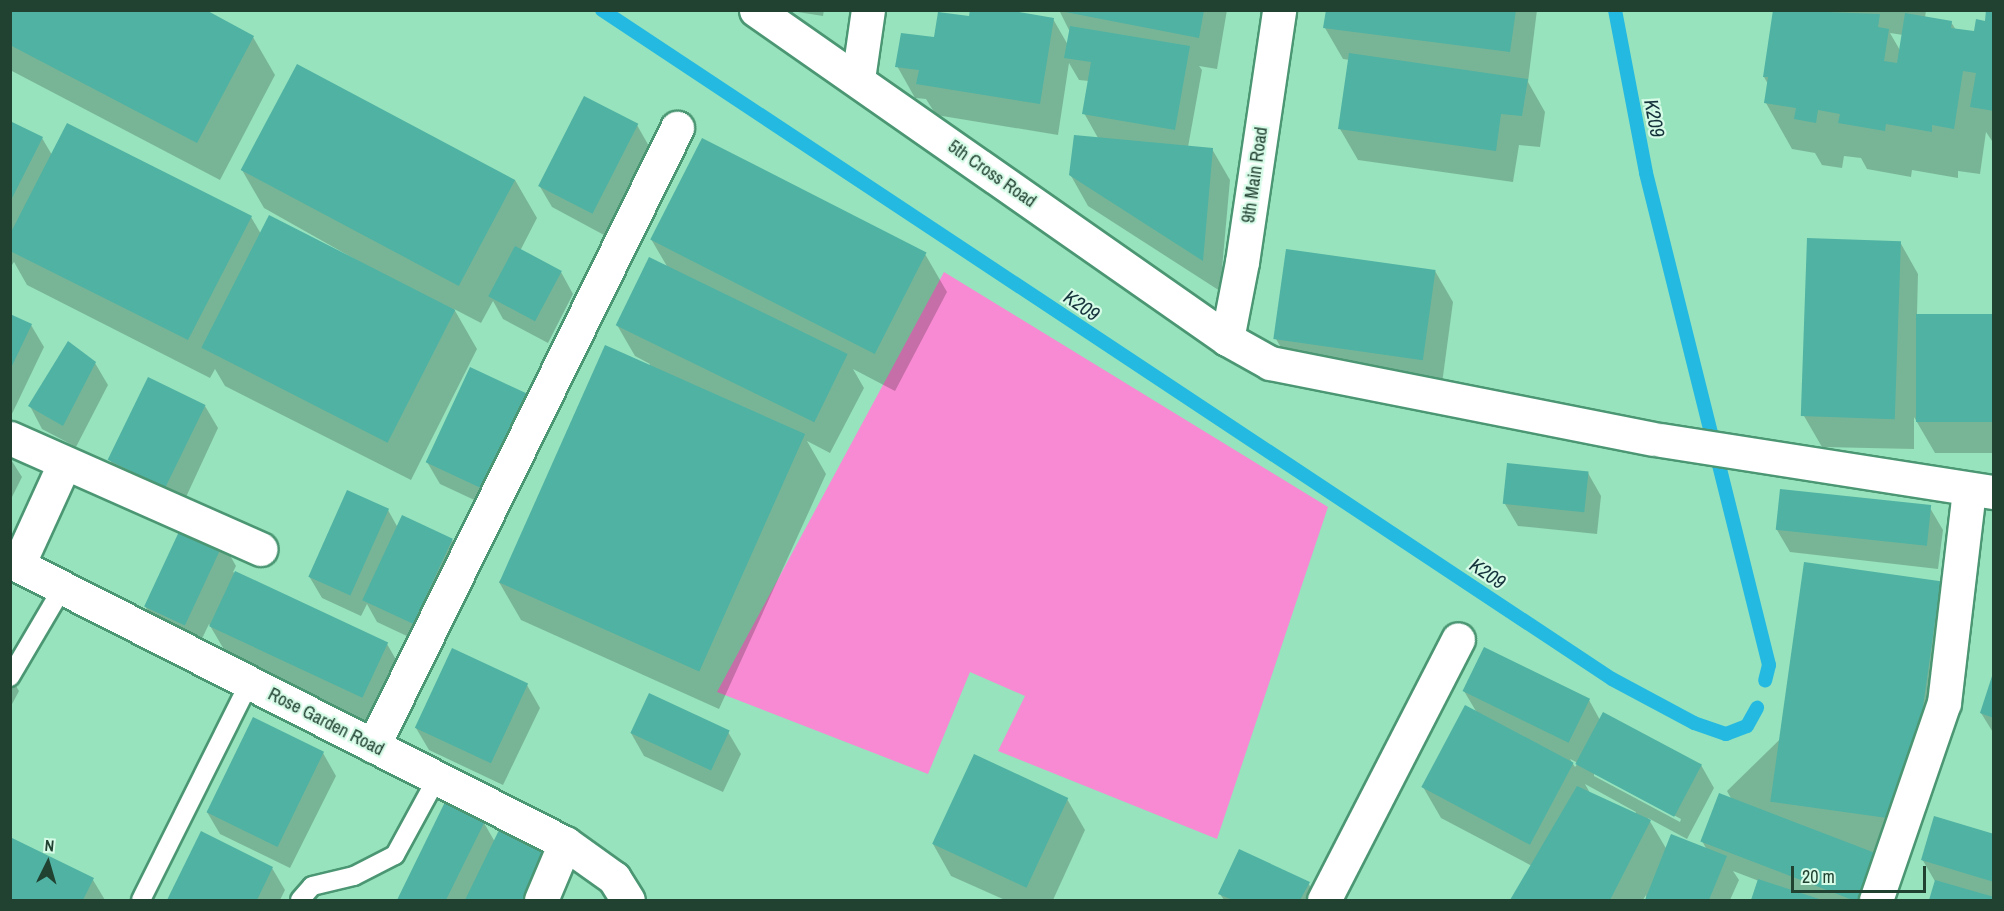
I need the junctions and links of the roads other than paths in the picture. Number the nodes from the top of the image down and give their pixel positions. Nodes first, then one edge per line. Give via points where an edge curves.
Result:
1 (756, 10) edge
2 (868, 10) edge
3 (1279, 10) edge
4 (858, 79) junction
5 (677, 128) dead end
6 (1227, 339) junction
7 (10, 438) edge
8 (64, 464) junction
9 (1981, 491) edge
10 (260, 549) dead end
11 (14, 563) edge
12 (63, 587) junction
13 (1458, 639) dead end
14 (10, 677) edge
15 (249, 683) junction
16 (374, 746) junction
17 (437, 778) junction
18 (565, 843) junction
19 (141, 900) edge
20 (300, 900) edge
21 (541, 900) edge
22 (628, 900) edge
23 (1324, 900) edge
24 (1875, 900) edge

1 - 4 street, 5th Cross Road
2 - 4 street
3 - 6 street, 9th Main Road
4 - 6 street, 5th Cross Road
5 - 16 street
6 - 9 street, 5th Cross Road via 1270,363 1657,439
7 - 8 street
8 - 10 street
8 - 11 street
9 - 24 street via 1944,703
11 - 12 street, Rose Garden Road
12 - 14 lane
12 - 15 street, Rose Garden Road
13 - 23 street
15 - 16 street, Rose Garden Road
15 - 19 lane
16 - 17 street, Rose Garden Road
17 - 18 street, Rose Garden Road
17 - 20 lane via 395,855 354,876 312,886
18 - 21 street
18 - 22 street, Rose Garden Road via 614,878

